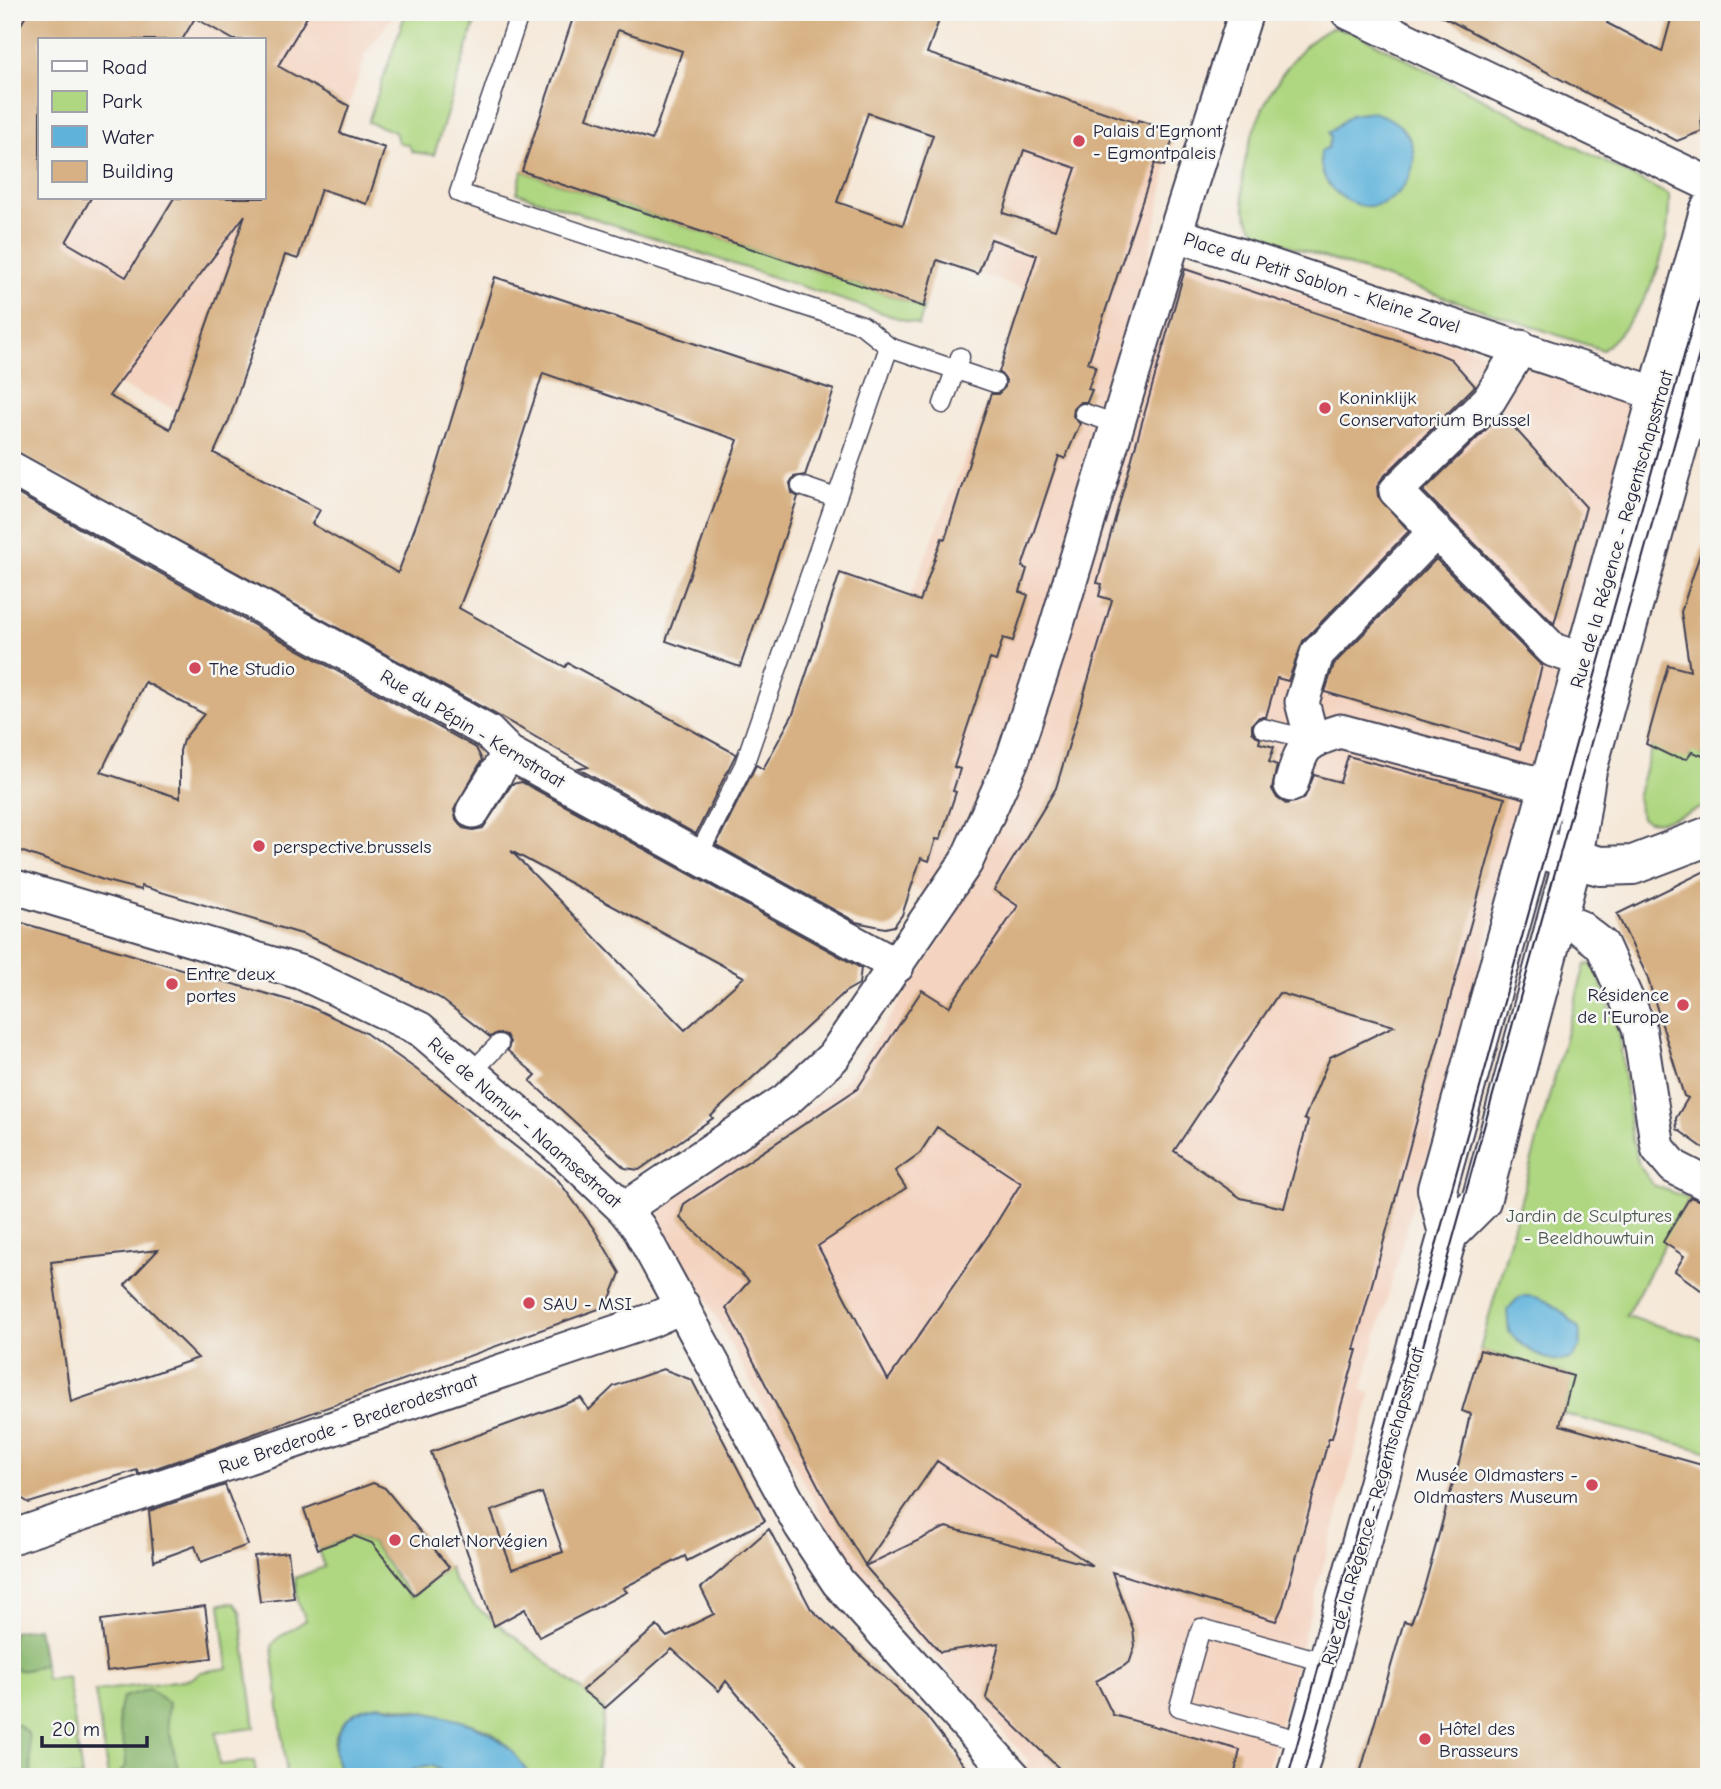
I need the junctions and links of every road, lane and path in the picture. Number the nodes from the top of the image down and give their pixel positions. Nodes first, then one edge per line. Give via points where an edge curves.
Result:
1 (520, 12) edge
2 (1246, 12) edge
3 (1348, 12) edge
4 (1709, 184) edge
5 (1709, 211) edge
6 (1175, 234) junction
7 (1699, 315) edge
8 (889, 347) junction
9 (1521, 347) junction
10 (958, 364) junction
11 (995, 383) dead end
12 (1675, 396) junction
13 (943, 404) dead end
14 (1084, 414) dead end
15 (1117, 424) junction
16 (12, 469) edge
17 (802, 486) dead end
18 (836, 498) junction
19 (1435, 532) junction
20 (1584, 660) junction
21 (1263, 728) dead end
22 (1312, 740) junction
23 (509, 753) junction
24 (1291, 785) dead end
25 (1550, 787) junction
26 (473, 811) dead end
27 (1709, 836) edge
28 (1533, 847) junction
29 (698, 856) junction
30 (1573, 859) junction
31 (12, 886) edge
32 (1558, 919) junction
33 (897, 966) junction
34 (499, 1044) dead end
35 (472, 1072) junction
36 (1709, 1185) edge
37 (624, 1209) junction
38 (1448, 1234) junction
39 (683, 1306) junction
40 (12, 1537) edge
41 (1328, 1663) junction
42 (1301, 1759) edge
43 (1014, 1777) edge

1 - 8 lane via 459,193 862,325
2 - 6 street, Place du Petit Sablon - Kleine Zavel
3 - 4 street
5 - 7 street, Rue de la Régence - Regentschapsstraat
6 - 9 street, Place du Petit Sablon - Kleine Zavel
6 - 15 street
7 - 12 street, Rue de la Régence - Regentschapsstraat
8 - 10 lane
8 - 18 lane
9 - 12 street, Place du Petit Sablon - Kleine Zavel
9 - 19 street via 1489,400 1395,491
10 - 11 lane
10 - 13 lane
12 - 20 street, Rue de la Régence - Regentschapsstraat
12 - 30 street, Rue de la Régence - Regentschapsstraat via 1587,770
14 - 15 lane
15 - 33 street via 1013,758 966,862
16 - 23 street, Rue du Pépin - Kernstraat via 488,732
17 - 18 lane
18 - 29 lane via 744,765
19 - 20 street via 1553,650
19 - 22 street via 1317,654 1302,702
20 - 25 street, Rue de la Régence - Regentschapsstraat
21 - 22 lane
22 - 24 street via 1300,755
22 - 25 street via 1340,731
23 - 26 street
23 - 29 street, Rue du Pépin - Kernstraat
25 - 28 street, Rue de la Régence - Regentschapsstraat
27 - 30 street via 1633,865 1600,866
28 - 30 street
28 - 38 street, Rue de la Régence - Regentschapsstraat via 1437,1189
29 - 33 street, Rue du Pépin - Kernstraat
30 - 32 street, Rue de la Régence - Regentschapsstraat
31 - 35 street, Rue de Namur - Naamsestraat via 303,973 419,1029
32 - 36 street via 1579,927 1602,945 1639,1027 1658,1148 1674,1167
32 - 38 street, Rue de la Régence - Regentschapsstraat via 1481,1201
33 - 37 street via 833,1057 786,1100
34 - 35 lane
35 - 37 street, Rue de Namur - Naamsestraat
37 - 39 street, Rue de Namur - Naamsestraat
38 - 41 street, Rue de la Régence - Regentschapsstraat
39 - 40 street, Rue Brederode - Brederodestraat
39 - 43 street, Rue de Namur - Naamsestraat via 801,1526 838,1582
41 - 42 street, Rue de la Régence - Regentschapsstraat
41 - 42 lane via 1201,1628 1179,1707

